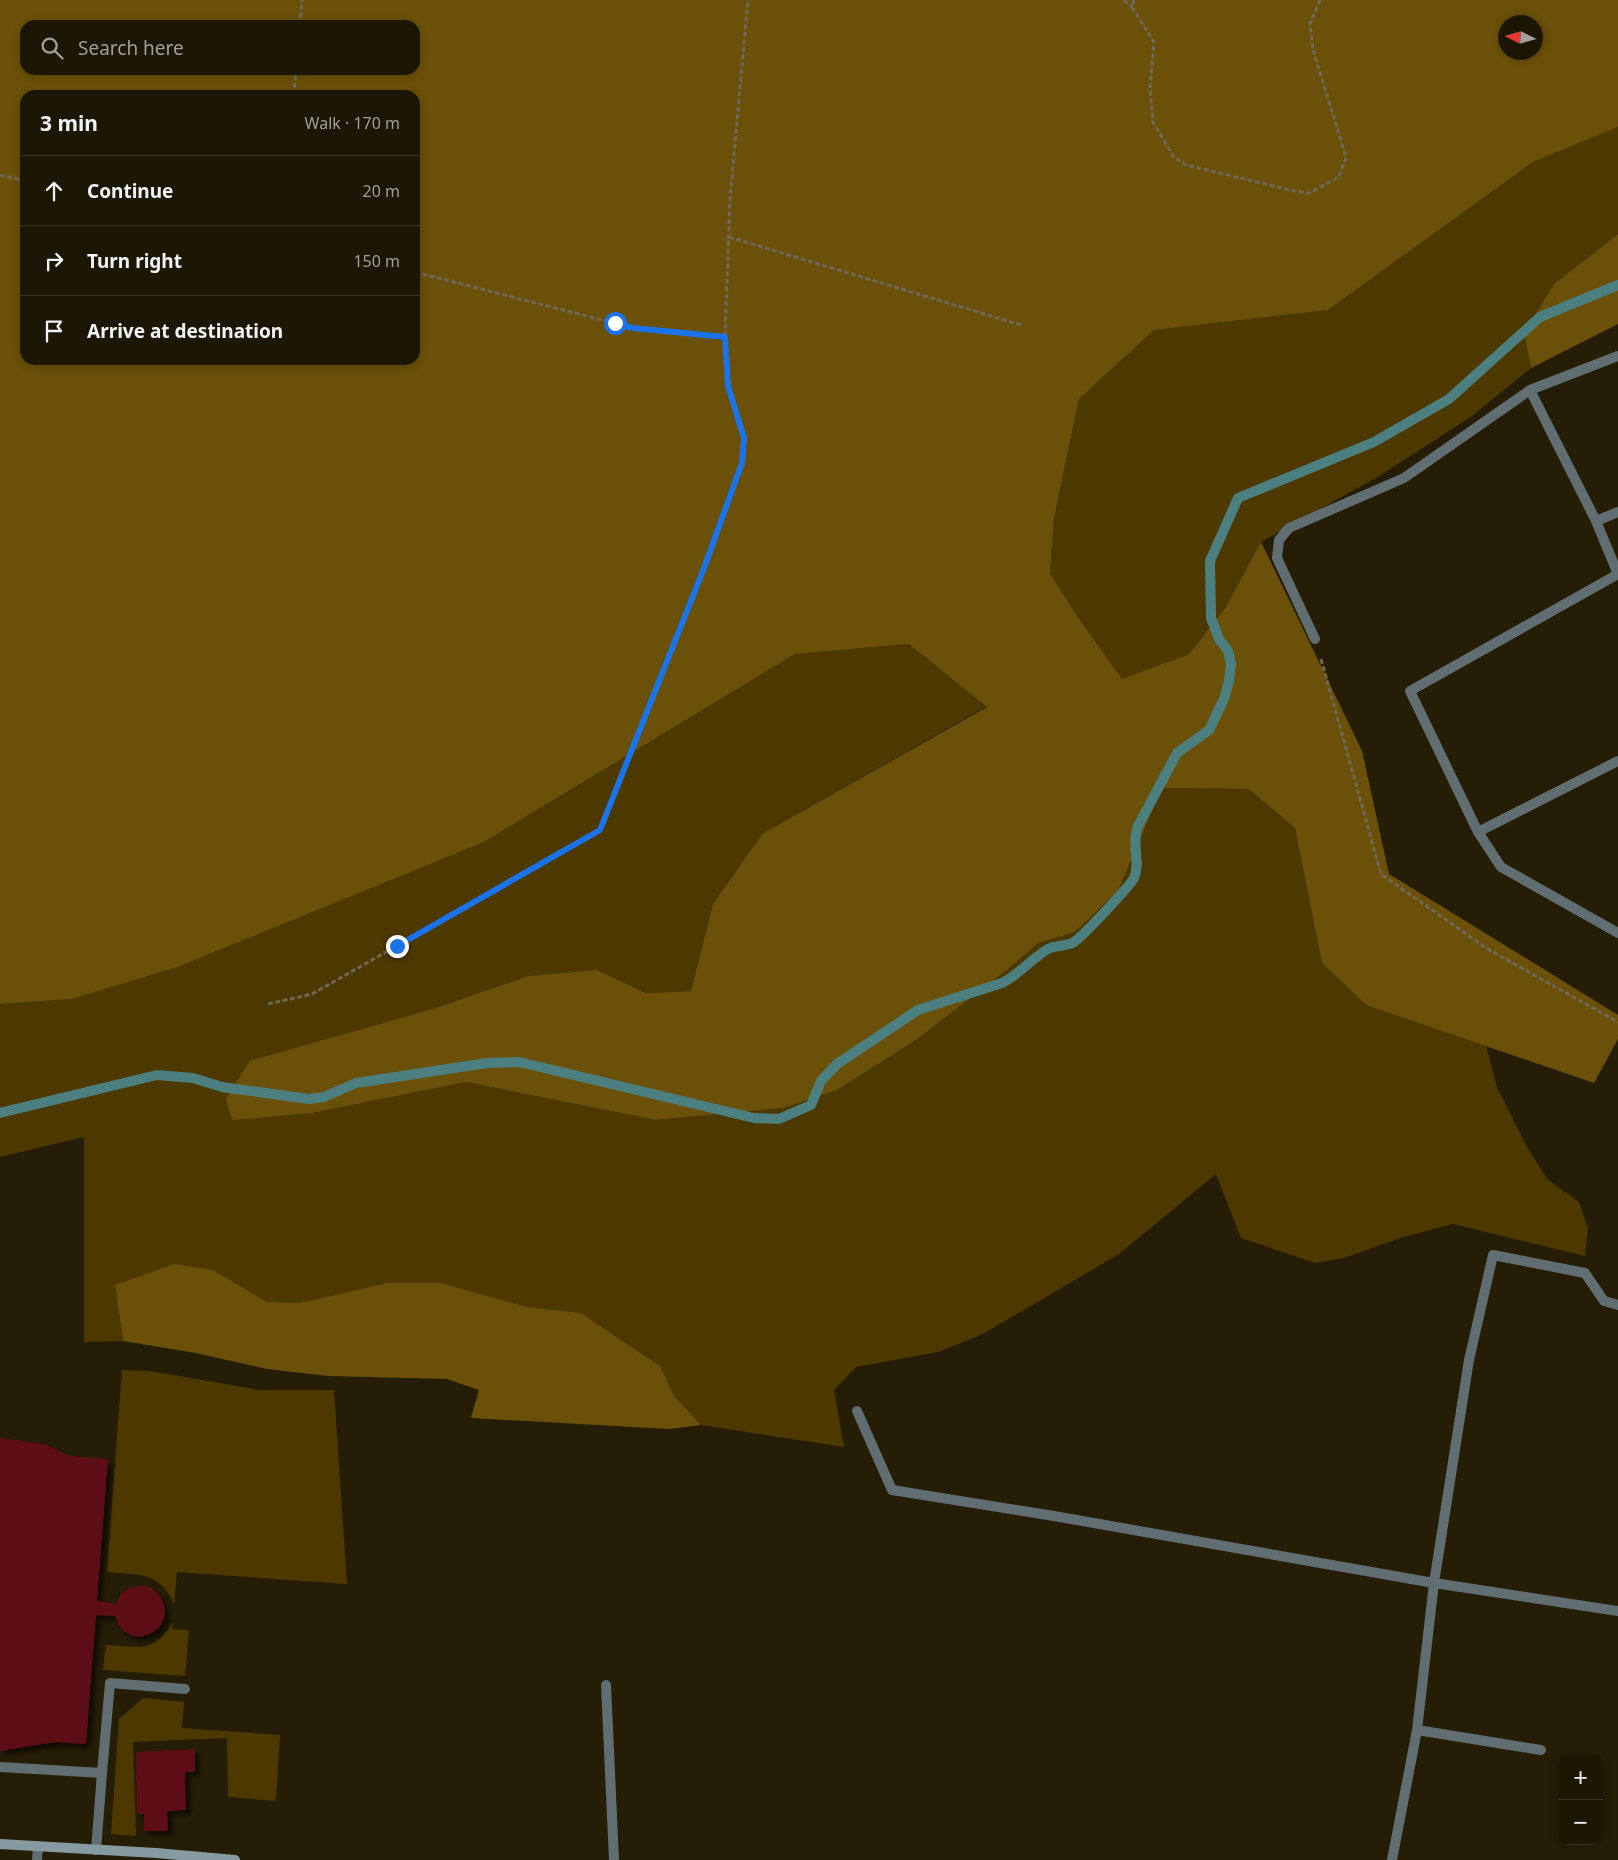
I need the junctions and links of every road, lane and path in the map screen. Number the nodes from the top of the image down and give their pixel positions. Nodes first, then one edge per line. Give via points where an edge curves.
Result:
1 (302, 0) edge
2 (748, 0) edge
3 (1124, 0) edge
4 (1134, 0) edge
5 (1320, 0) edge
6 (1132, 6) junction
7 (300, 20) edge
8 (296, 75) edge
9 (294, 90) edge
10 (0, 175) edge
11 (20, 180) edge
12 (729, 237) junction
13 (420, 273) edge
14 (1021, 325) dead end
15 (725, 337) junction
16 (1618, 356) edge
17 (1530, 390) junction
18 (1618, 512) edge
19 (1596, 521) junction
20 (1618, 574) edge
21 (1316, 640) joint
22 (1618, 761) edge
23 (1478, 832) junction
24 (1618, 933) edge
25 (268, 1004) dead end
26 (1618, 1022) edge
27 (1618, 1305) edge
28 (857, 1411) dead end
29 (1434, 1582) junction
30 (1618, 1611) edge
31 (606, 1685) dead end
32 (185, 1689) dead end
33 (1417, 1730) junction
34 (1540, 1750) dead end
35 (0, 1767) edge
36 (102, 1773) junction
37 (0, 1844) edge
38 (38, 1847) junction
39 (96, 1850) junction
40 (156, 1856) edge
41 (37, 1860) edge
42 (235, 1860) edge
43 (614, 1860) edge
44 (1392, 1860) edge

1 - 7 path
2 - 12 path
3 - 6 path
4 - 6 path
5 - 6 path via 1310,24 1313,50 1346,158 1338,177 1309,193 1186,165 1174,158 1153,122 1150,89 1154,42
8 - 9 path
10 - 11 path
12 - 14 path
12 - 15 path
13 - 15 path via 633,328
15 - 25 path via 728,386 744,438 742,463 600,830 312,994
16 - 17 street
17 - 19 street
17 - 21 street via 1404,478 1289,528 1279,540 1277,558
18 - 19 street
19 - 20 street
20 - 23 street via 1410,691
21 - 26 path via 1381,874 1486,948
22 - 23 street
23 - 24 street via 1501,867
27 - 29 street via 1604,1301 1585,1273 1493,1255 1469,1360
28 - 29 street via 892,1490
29 - 30 street
29 - 33 street
31 - 43 street
32 - 36 street via 110,1683
33 - 34 street
33 - 44 street
35 - 36 street
36 - 39 street
37 - 38 street
38 - 39 street
38 - 41 street
39 - 40 street
40 - 42 street

